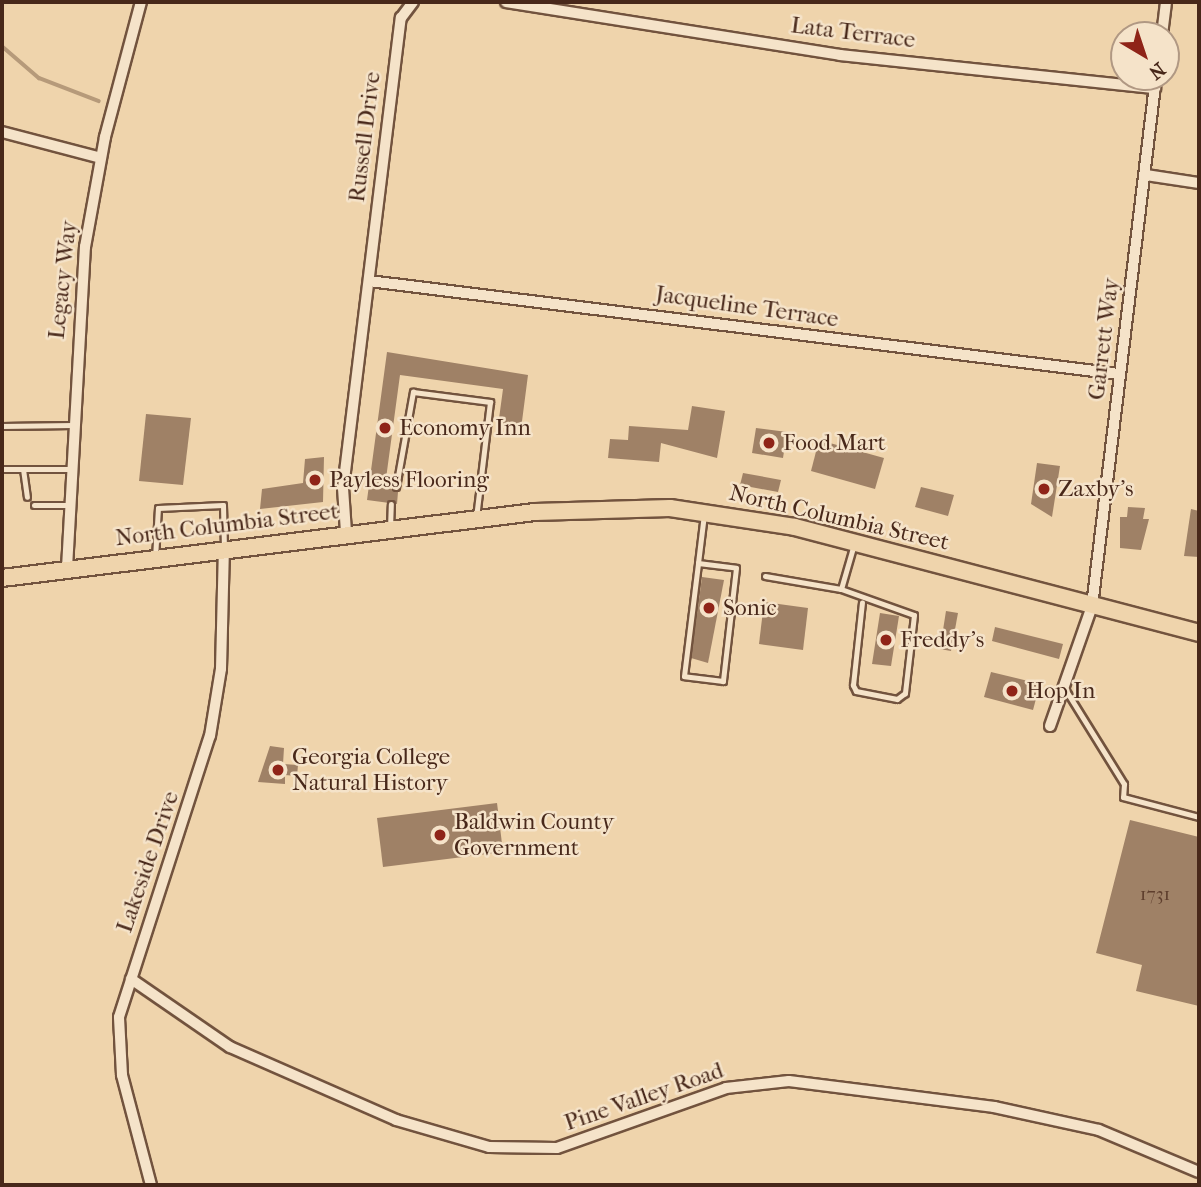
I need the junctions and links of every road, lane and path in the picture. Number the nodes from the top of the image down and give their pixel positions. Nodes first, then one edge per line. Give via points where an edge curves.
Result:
1 (141, 2) edge
2 (413, 2) edge
3 (506, 2) edge
4 (1166, 2) edge
5 (1164, 21) edge
6 (1110, 79) edge
7 (1154, 91) edge
8 (2, 132) edge
9 (101, 158) junction
10 (1146, 175) junction
11 (1199, 183) edge
12 (369, 281) junction
13 (1119, 374) junction
14 (73, 425) junction
15 (2, 426) edge
16 (2, 469) edge
17 (23, 469) junction
18 (72, 469) junction
19 (396, 487) dead end
20 (27, 497) dead end
21 (391, 503) dead end
22 (34, 505) dead end
23 (69, 505) junction
24 (704, 511) junction
25 (476, 518) junction
26 (390, 528) junction
27 (346, 532) junction
28 (855, 541) junction
29 (224, 548) junction
30 (155, 558) junction
31 (698, 563) junction
32 (67, 568) junction
33 (765, 576) dead end
34 (2, 578) edge
35 (841, 589) junction
36 (862, 602) junction
37 (1092, 606) junction
38 (1199, 633) edge
39 (1065, 689) junction
40 (1049, 726) dead end
41 (1199, 817) edge
42 (131, 979) junction
43 (1199, 1172) edge
44 (151, 1185) edge

1 - 9 street, Legacy Way
2 - 12 street, Russell Drive via 401,18
3 - 6 street, Lata Terrace via 840,55
4 - 5 street
7 - 10 street, Garrett Way
8 - 9 street
9 - 14 street, Legacy Way via 85,247
10 - 11 street
10 - 13 street, Garrett Way
12 - 13 street, Jacqueline Terrace
12 - 27 street, Russell Drive via 343,488
13 - 37 street, Garrett Way
14 - 15 lane
14 - 18 street, Legacy Way
16 - 17 lane
17 - 18 lane
17 - 20 lane
18 - 23 street, Legacy Way
19 - 25 lane via 413,392 490,402
21 - 26 lane
22 - 23 lane
23 - 32 street, Legacy Way
24 - 25 main road, North Columbia Street via 636,507
24 - 28 main road, North Columbia Street
24 - 31 lane
25 - 26 main road, North Columbia Street
26 - 27 main road, North Columbia Street
27 - 29 main road, North Columbia Street
28 - 35 lane
28 - 37 main road, North Columbia Street
29 - 30 main road, North Columbia Street
29 - 30 lane via 223,505 158,508
29 - 42 street, Lakeside Drive via 222,655 210,736
30 - 32 main road, North Columbia Street
31 - 31 lane via 684,676 723,681 736,568
32 - 34 main road, North Columbia Street
33 - 35 lane
35 - 36 lane
36 - 36 lane via 853,685 856,691 897,699 905,693 914,615 903,607
37 - 38 main road, North Columbia Street
37 - 39 street, Garrett Way
39 - 40 street, Garrett Way
39 - 41 lane via 1124,784 1123,797
42 - 43 street, Pine Valley Road via 230,1047 396,1120 489,1147 557,1148 726,1088 789,1082 994,1107 1086,1127
42 - 44 street, Lakeside Drive via 119,1017 121,1065

